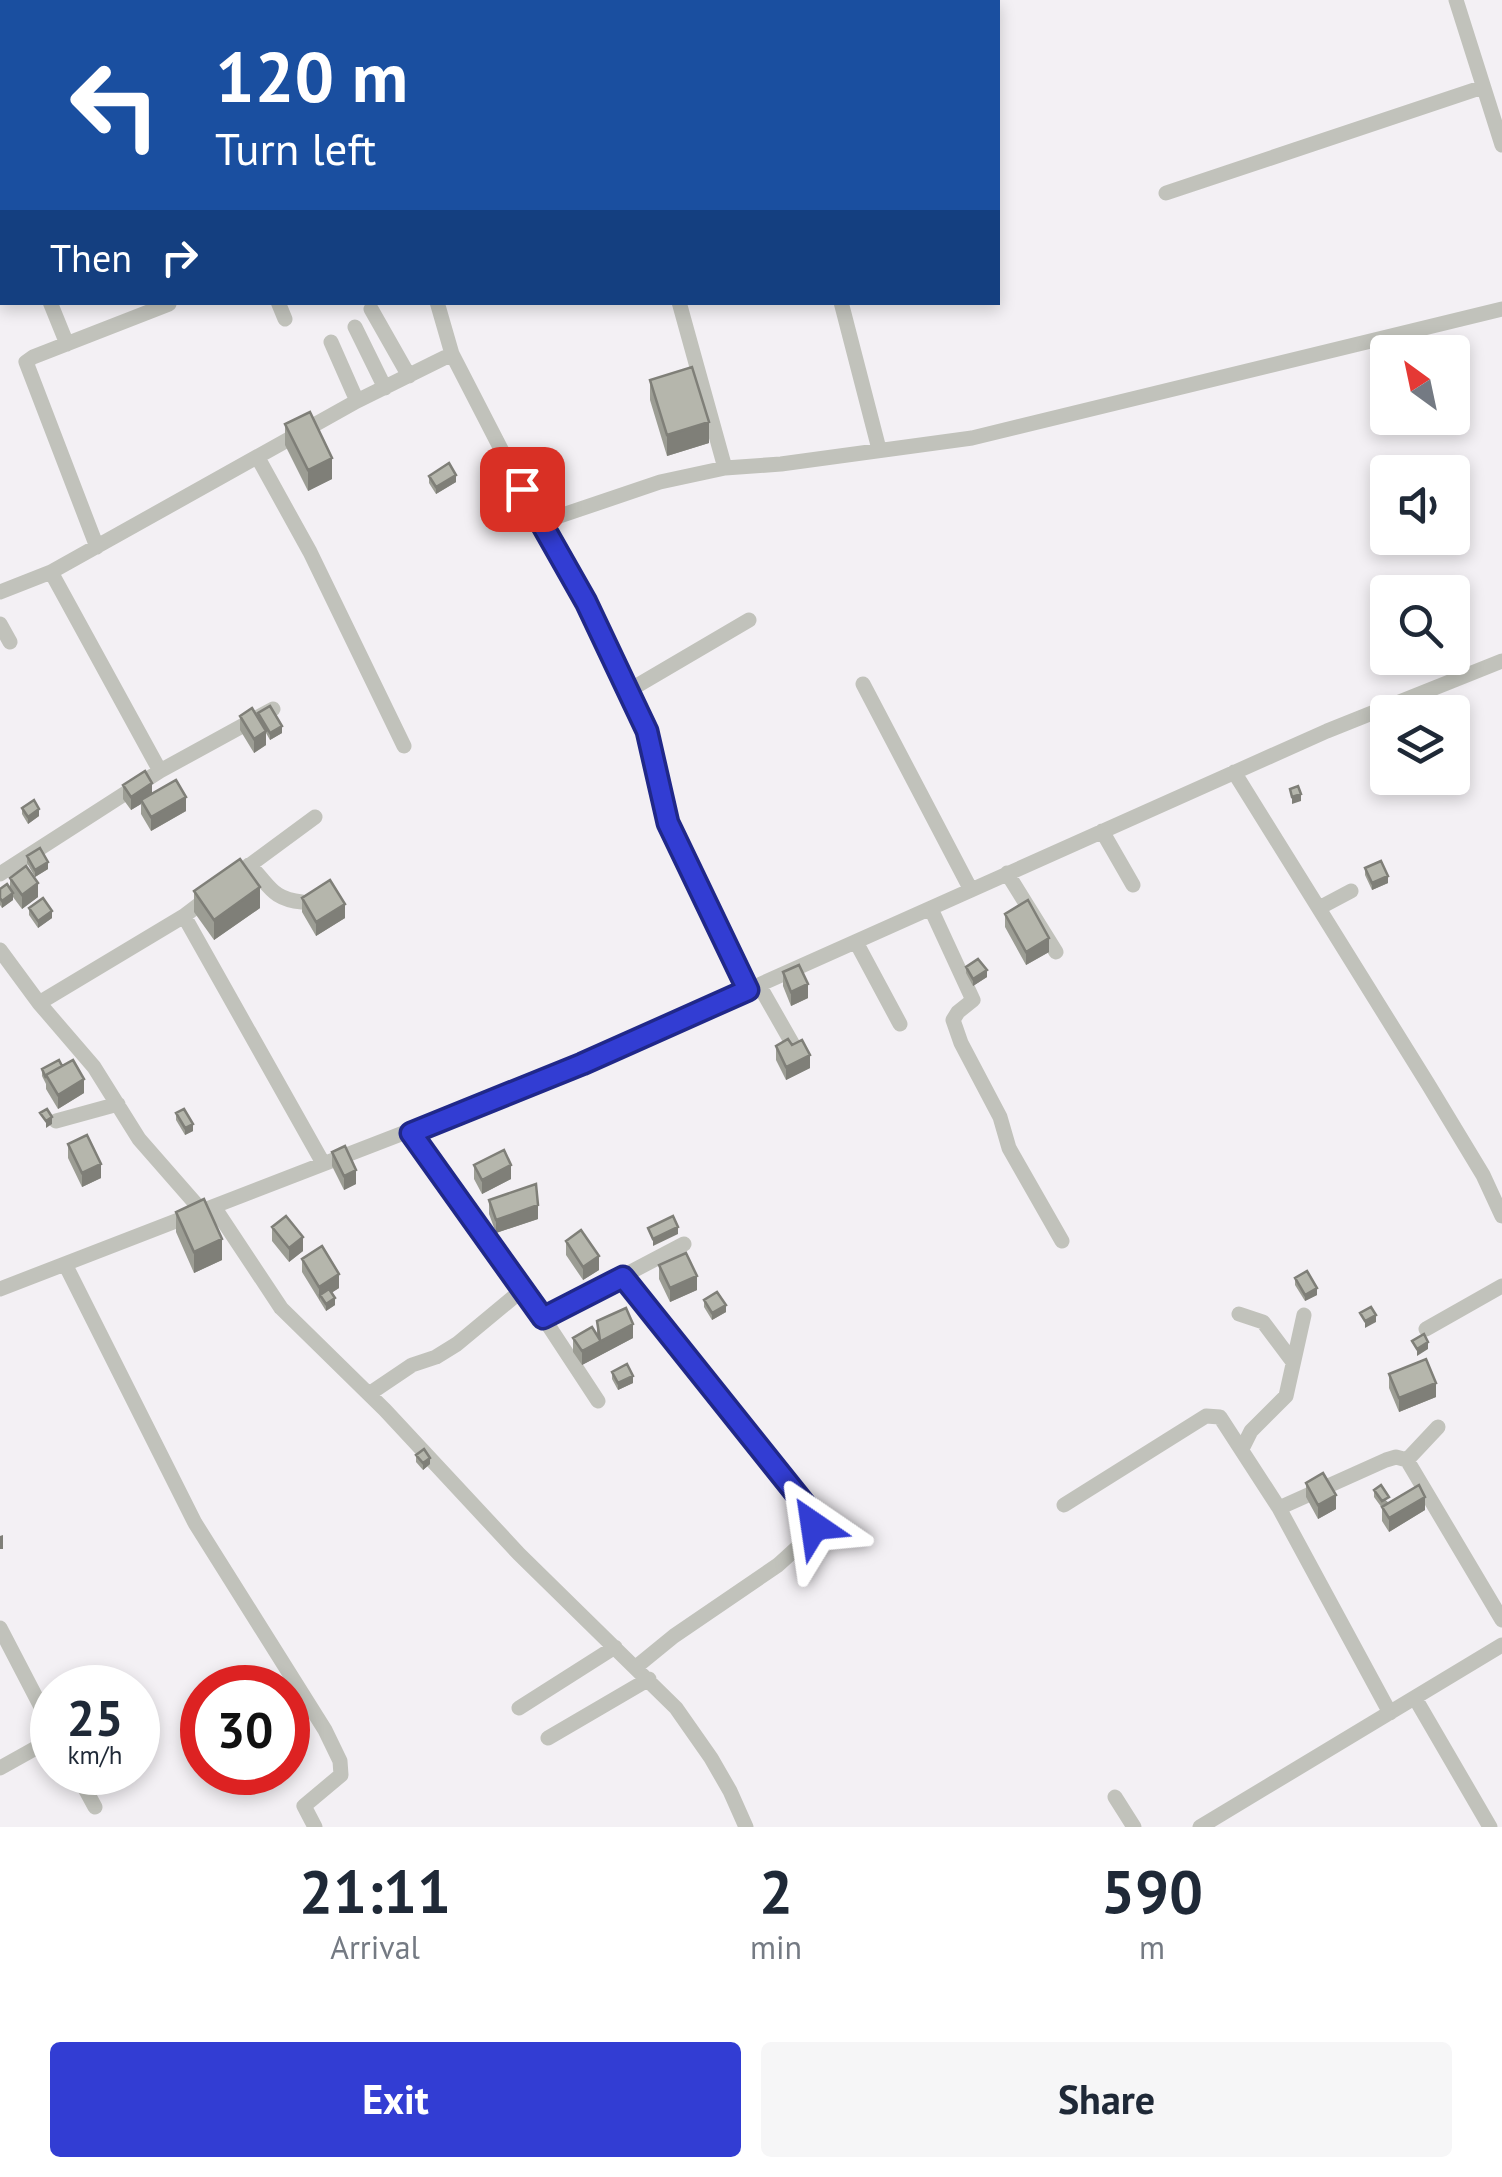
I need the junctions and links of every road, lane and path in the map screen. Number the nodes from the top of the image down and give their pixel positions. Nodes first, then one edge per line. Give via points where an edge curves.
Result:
1 (1456, 0) edge
2 (1484, 87) junction
3 (1497, 114) edge
4 (1502, 146) edge
5 (1166, 193) dead end
6 (51, 305) edge
7 (162, 305) edge
8 (279, 305) edge
9 (438, 305) edge
10 (679, 305) edge
11 (842, 305) edge
12 (371, 308) dead end
13 (1502, 308) edge
14 (126, 310) edge
15 (285, 320) dead end
16 (356, 326) dead end
17 (331, 342) dead end
18 (67, 344) junction
19 (452, 354) junction
20 (410, 376) junction
21 (385, 388) junction
22 (357, 402) junction
23 (879, 450) junction
24 (258, 458) junction
25 (725, 468) junction
26 (539, 523) junction
27 (97, 547) junction
28 (51, 572) junction
29 (0, 592) edge
30 (749, 620) dead end
31 (0, 624) edge
32 (10, 642) dead end
33 (1502, 661) edge
34 (863, 684) dead end
35 (628, 691) junction
36 (273, 708) edge
37 (404, 746) dead end
38 (160, 771) junction
39 (1234, 772) junction
40 (315, 818) dead end
41 (1102, 830) junction
42 (249, 865) junction
43 (1007, 873) junction
44 (0, 874) edge
45 (1133, 884) dead end
46 (970, 890) junction
47 (1350, 891) dead end
48 (302, 902) edge
49 (1319, 908) junction
50 (931, 909) junction
51 (184, 916) junction
52 (856, 942) junction
53 (0, 950) edge
54 (1056, 952) dead end
55 (753, 987) junction
56 (39, 1003) junction
57 (900, 1024) dead end
58 (796, 1050) edge
59 (118, 1104) junction
60 (56, 1121) edge
61 (411, 1133) junction
62 (323, 1163) junction
63 (208, 1209) junction
64 (1502, 1216) edge
65 (1062, 1241) dead end
66 (684, 1244) dead end
67 (65, 1264) junction
68 (623, 1277) junction
69 (1502, 1286) edge
70 (0, 1289) edge
71 (522, 1291) junction
72 (1239, 1314) dead end
73 (1304, 1315) dead end
74 (543, 1318) junction
75 (1426, 1328) dead end
76 (1294, 1362) junction
77 (369, 1394) junction
78 (598, 1401) dead end
79 (1438, 1427) dead end
80 (1242, 1449) junction
81 (1407, 1460) junction
82 (1064, 1505) dead end
83 (1279, 1508) junction
84 (1502, 1620) edge
85 (0, 1628) edge
86 (615, 1646) junction
87 (1502, 1646) edge
88 (636, 1667) junction
89 (649, 1679) junction
90 (30, 1686) edge
91 (1414, 1698) junction
92 (519, 1708) dead end
93 (1390, 1714) junction
94 (548, 1738) dead end
95 (30, 1751) edge
96 (0, 1768) edge
97 (88, 1795) edge
98 (1115, 1797) dead end
99 (95, 1807) dead end
100 (316, 1827) edge
101 (746, 1827) edge
102 (1134, 1827) edge
103 (1200, 1827) edge
104 (1490, 1827) edge

1 - 2 street
2 - 3 street
2 - 5 street
3 - 4 street
6 - 18 street
7 - 14 street
8 - 15 street
9 - 19 street
10 - 25 street
11 - 23 street
12 - 20 street
13 - 23 street via 972,438
14 - 18 street
16 - 21 street
17 - 22 street
18 - 27 street via 32,356 25,366
19 - 20 street
19 - 26 street
20 - 21 street
21 - 22 street
22 - 24 street
23 - 25 street
24 - 27 street
24 - 37 street
25 - 26 street via 660,482
26 - 35 street
27 - 28 street
28 - 29 street
28 - 38 street
30 - 35 street
31 - 32 street
33 - 39 street
34 - 46 street
35 - 55 street via 647,731 668,823
36 - 38 street
38 - 44 street
39 - 41 street
39 - 49 street
40 - 42 street
41 - 43 street
41 - 45 street
42 - 48 street via 273,893
42 - 51 street
43 - 46 street
43 - 54 street
46 - 50 street
47 - 49 street
49 - 64 street via 1470,1152
50 - 52 street
50 - 65 street via 974,1000 953,1020 961,1043
51 - 56 street
51 - 62 street
52 - 55 street
52 - 57 street
53 - 56 street
55 - 58 street
55 - 61 street
56 - 59 street
59 - 60 street
59 - 63 street via 139,1139
61 - 62 street
61 - 71 street
62 - 63 street
63 - 67 street
63 - 77 street via 281,1308
66 - 68 street
67 - 70 street
67 - 100 street via 196,1522 340,1761 341,1775 304,1806
68 - 74 street
68 - 88 street via 814,1516 812,1535 778,1565
69 - 75 street
71 - 74 street
71 - 77 street via 457,1344
72 - 76 street via 1263,1322
73 - 76 street
74 - 78 street
76 - 80 street via 1286,1396
77 - 86 street
79 - 81 street
80 - 82 street via 1220,1417 1211,1415
80 - 83 street
81 - 83 street via 1386,1460
81 - 84 street
83 - 93 street
85 - 90 street
86 - 88 street
86 - 92 street
87 - 91 street
88 - 89 street
89 - 94 street
89 - 101 street via 711,1758
91 - 93 street
91 - 104 street
93 - 103 street
95 - 96 street
97 - 99 street
98 - 102 street

